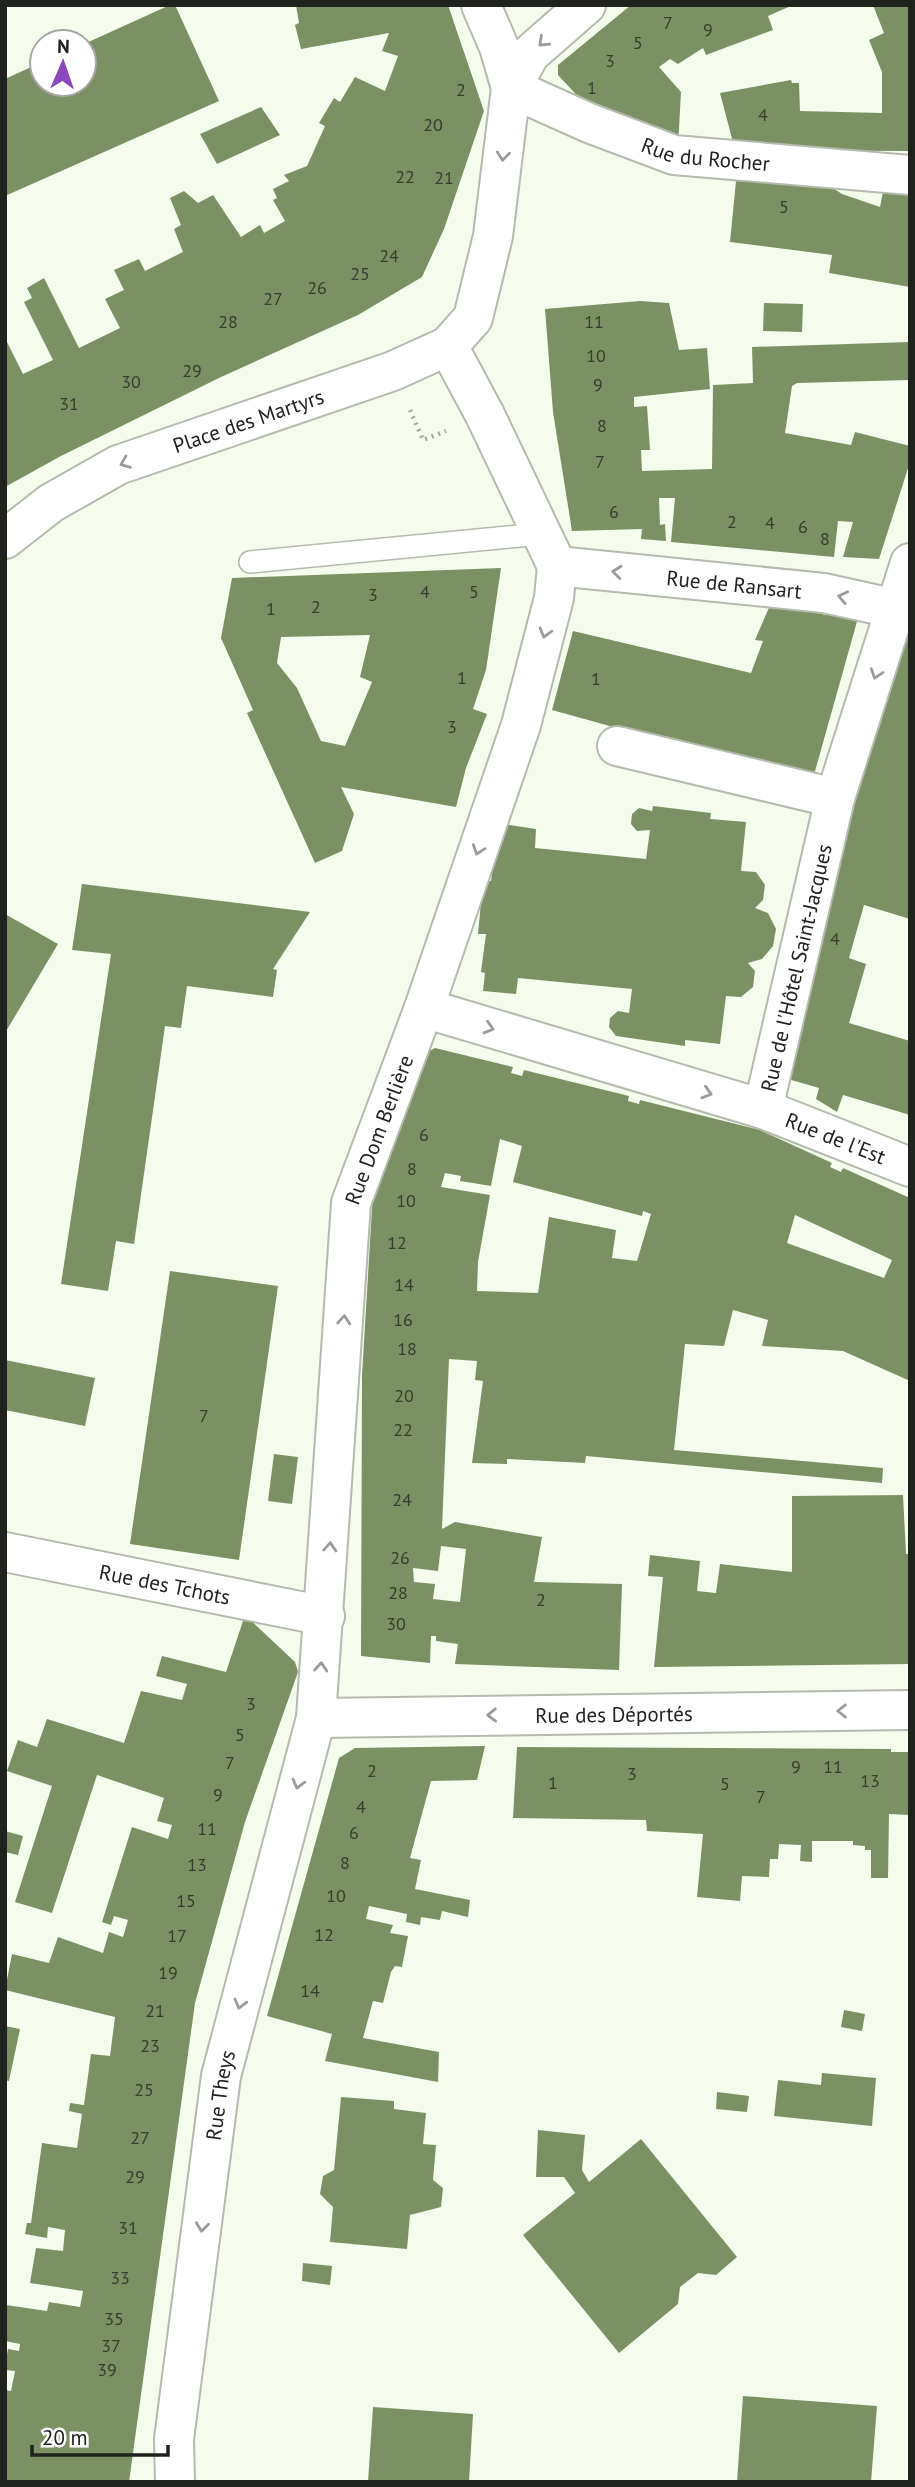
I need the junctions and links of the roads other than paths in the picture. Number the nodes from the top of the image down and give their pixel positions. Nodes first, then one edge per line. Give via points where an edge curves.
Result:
1 (481, 5) edge
2 (586, 5) edge
3 (511, 88) junction
4 (910, 175) edge
5 (448, 346) junction
6 (5, 539) edge
7 (549, 550) junction
8 (250, 562) dead end
9 (910, 563) edge
10 (904, 610) edge
11 (617, 746) dead end
12 (835, 798) junction
13 (424, 1008) junction
14 (763, 1109) junction
15 (910, 1167) edge
16 (5, 1552) edge
17 (325, 1616) junction
18 (910, 1710) edge
19 (316, 1718) junction
20 (175, 2482) edge

1 - 3 street
2 -> 3 street via 530,54
3 - 4 street, Rue du Rocher via 674,155
3 -> 5 street, Place des Martyrs via 493,236 473,318
5 -> 6 street, Place des Martyrs via 354,385 118,465 51,503
5 - 7 street
7 - 8 lane
10 -> 7 street, Rue de Ransart
7 -> 13 street, Rue Dom Berlière via 554,598 521,725
9 - 10 street, Rue de l'Hôtel Saint-Jacques
10 -> 12 street, Rue de l'Hôtel Saint-Jacques
11 - 12 street
12 - 14 street, Rue de l'Hôtel Saint-Jacques
13 -> 14 street, Rue de l'Hôtel Saint-Jacques
17 -> 13 street, Rue Dom Berlière via 351,1203
14 - 15 street, Rue de l'Est
16 - 17 street, Rue des Tchots
19 -> 17 street, Rue Dom Berlière
18 -> 19 street, Rue des Déportés
19 -> 20 street, Rue Theys via 221,2076 174,2439

